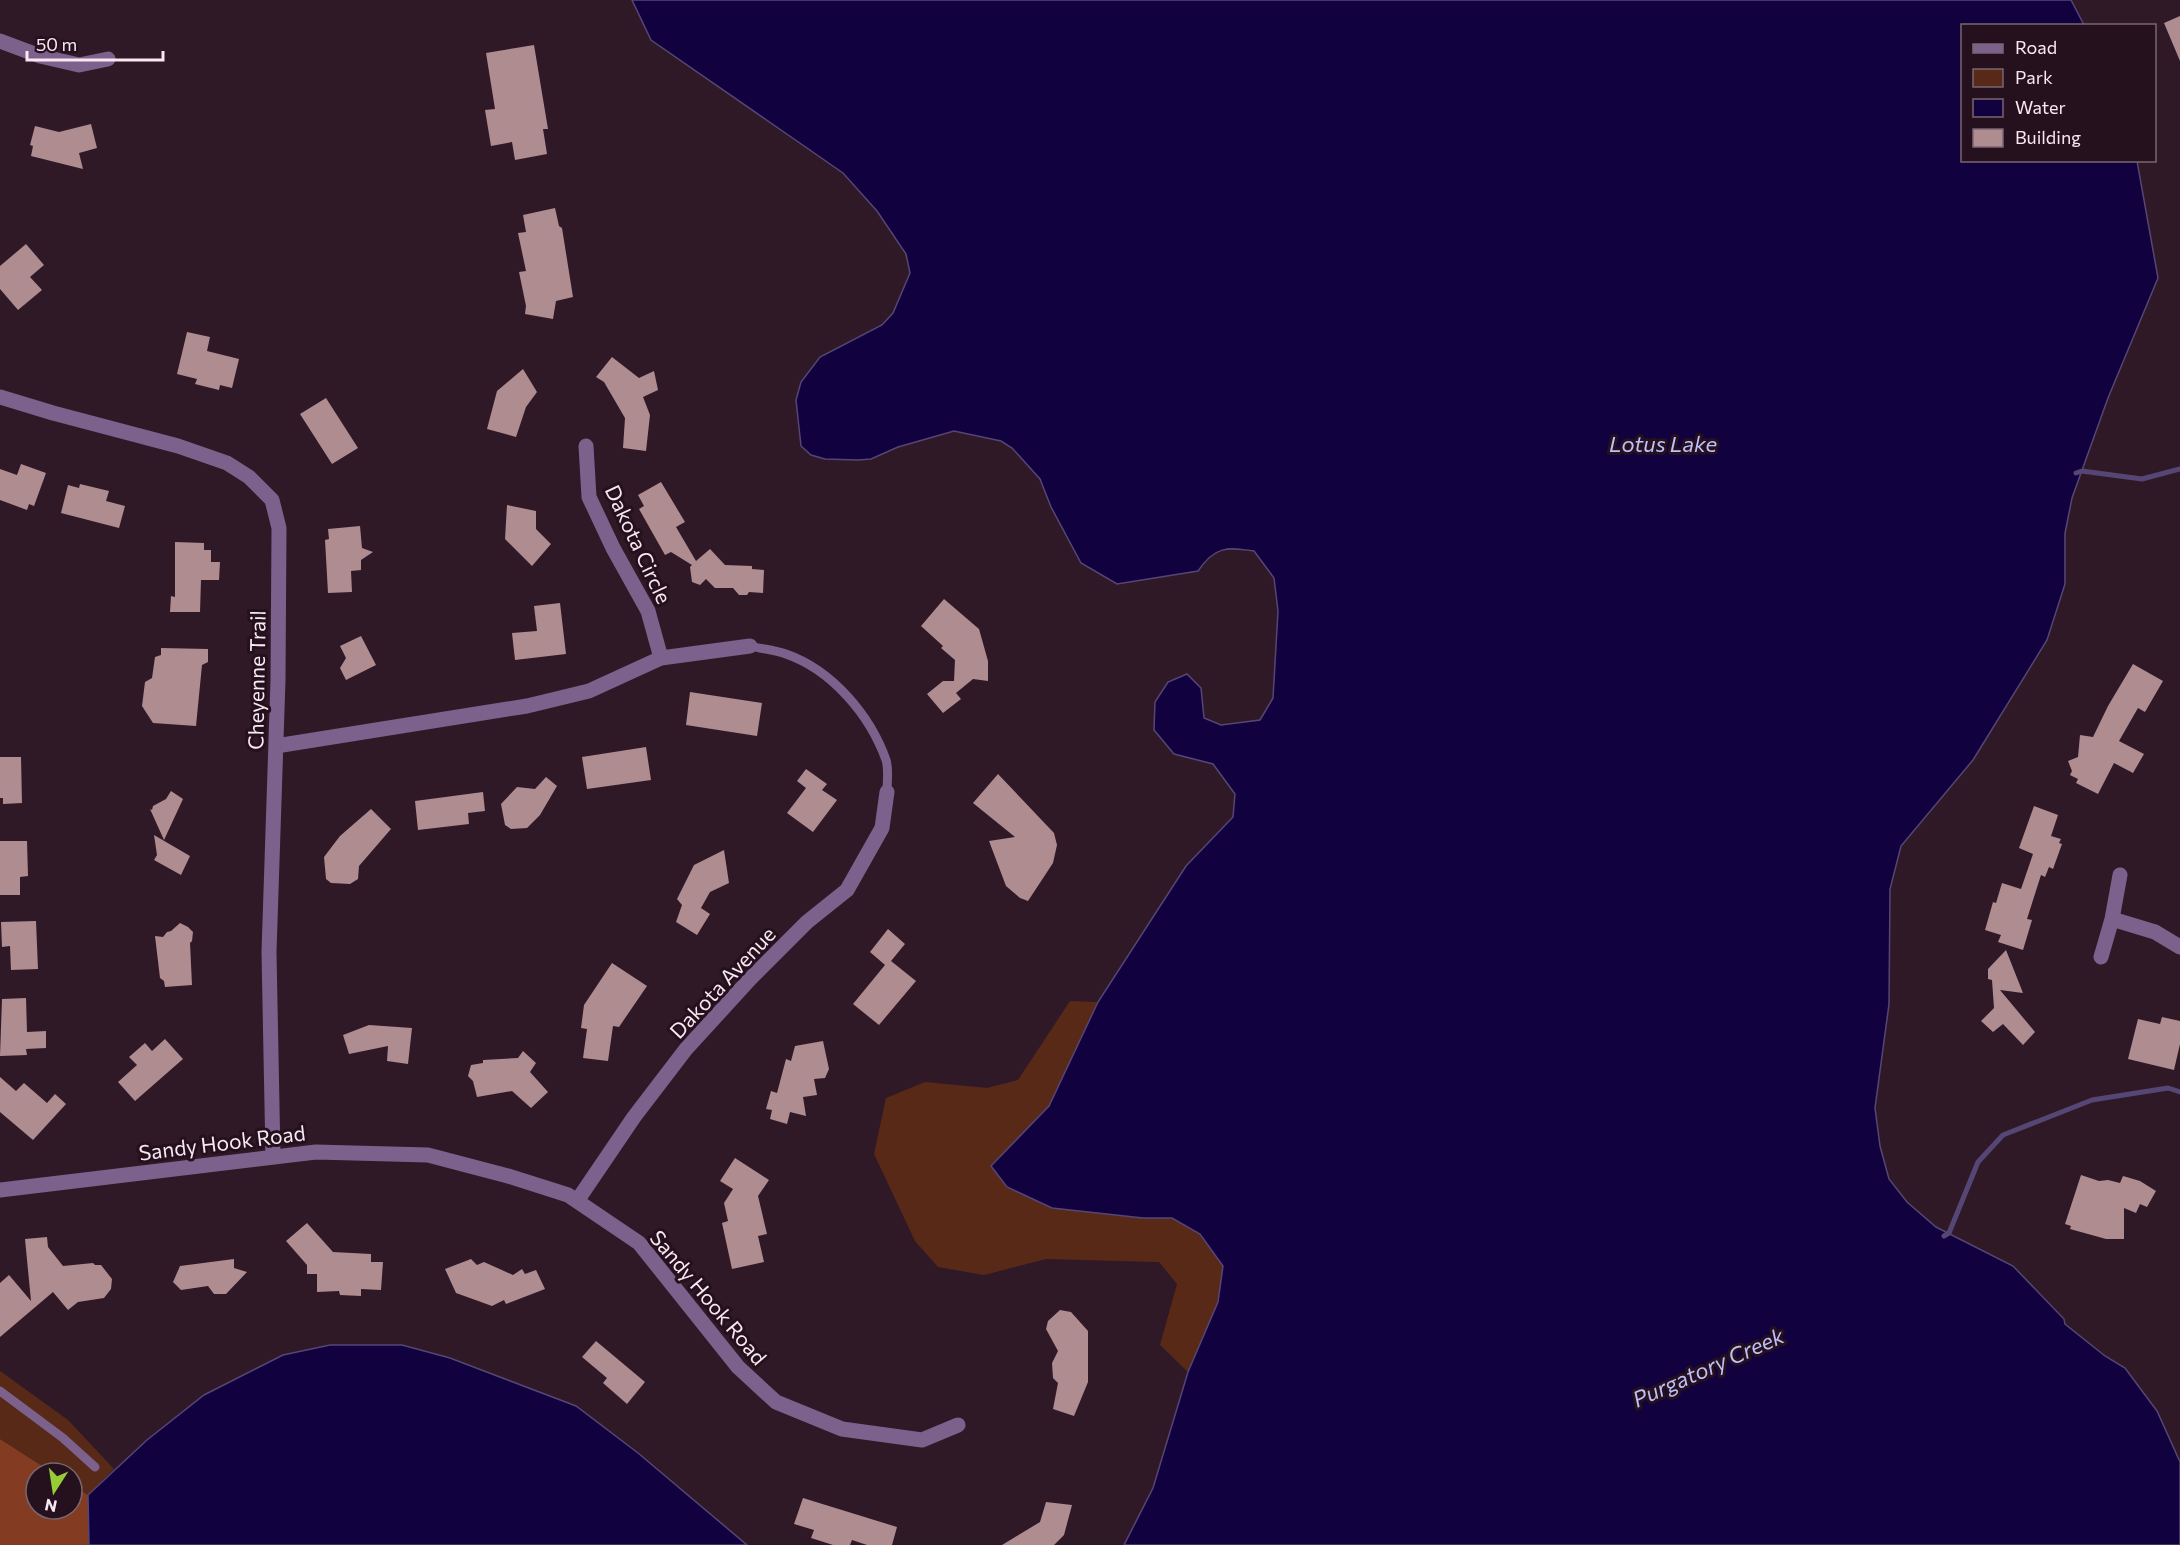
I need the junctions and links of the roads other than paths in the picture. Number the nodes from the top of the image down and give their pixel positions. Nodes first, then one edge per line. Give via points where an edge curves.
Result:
1 (0, 41) edge
2 (108, 59) dead end
3 (0, 397) edge
4 (586, 446) dead end
5 (750, 646) joint
6 (661, 658) junction
7 (276, 746) junction
8 (887, 792) joint
9 (2120, 875) dead end
10 (2112, 919) junction
11 (2180, 947) edge
12 (2101, 957) dead end
13 (273, 1157) junction
14 (0, 1190) edge
15 (578, 1201) junction
16 (0, 1391) edge
17 (958, 1425) dead end
18 (95, 1467) dead end

1 - 2 street via 40,56 79,64
3 - 7 street, Cheyenne Trail via 178,446 227,464 249,477 272,500 279,528
4 - 6 street, Dakota Circle via 589,497 648,611
5 - 6 street
5 - 8 lane via 787,654 820,672 850,699 887,762
6 - 7 street via 589,691 527,706
7 - 13 street, Cheyenne Trail via 269,952
8 - 15 street, Dakota Avenue via 882,828 847,890 807,922 686,1049 634,1117
9 - 10 street
10 - 11 street via 2155,932
10 - 12 street
13 - 14 street, Sandy Hook Road
13 - 15 street, Sandy Hook Road via 316,1152 428,1155 508,1176
15 - 17 street, Sandy Hook Road via 639,1243 738,1367 776,1402 842,1429 922,1440
16 - 18 lane

